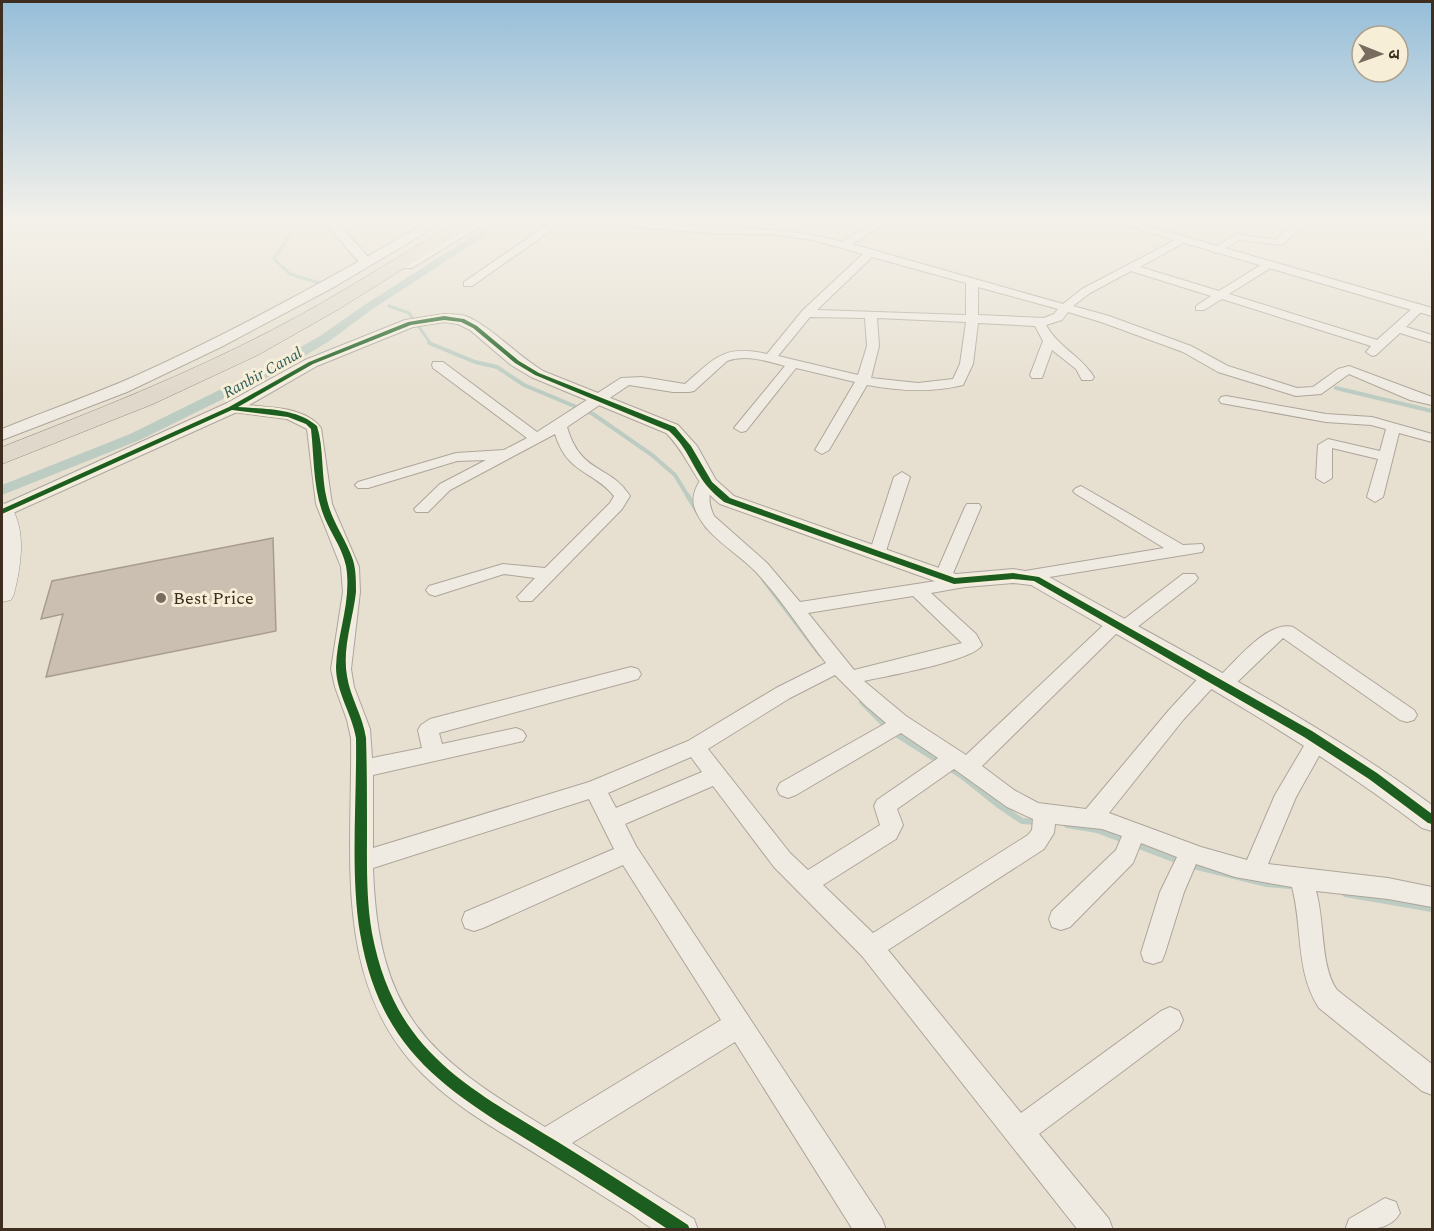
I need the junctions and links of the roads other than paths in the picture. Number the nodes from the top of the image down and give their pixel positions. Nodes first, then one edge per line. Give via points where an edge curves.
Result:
1 (341, 277) edge
2 (358, 277) edge
3 (377, 277) edge
4 (386, 277) edge
5 (478, 277) edge
6 (844, 277) edge
7 (953, 277) edge
8 (1111, 277) edge
9 (1162, 277) edge
10 (1248, 277) edge
11 (1312, 277) edge
12 (972, 283) junction
13 (468, 284) dead end
14 (1219, 296) junction
15 (1065, 308) junction
16 (1200, 308) dead end
17 (1426, 310) edge
18 (807, 313) junction
19 (871, 314) junction
20 (974, 318) junction
21 (1039, 323) junction
22 (1398, 328) junction
23 (1432, 339) edge
24 (1049, 341) junction
25 (770, 358) junction
26 (794, 363) junction
27 (438, 365) dead end
28 (1037, 375) dead end
29 (1087, 377) dead end
30 (864, 379) junction
31 (596, 400) junction
32 (1226, 400) dead end
33 (1432, 401) edge
34 (231, 408) junction
35 (560, 426) junction
36 (1394, 426) junction
37 (741, 428) dead end
38 (2, 435) edge
39 (1432, 438) edge
40 (537, 439) junction
41 (2, 442) edge
42 (822, 450) dead end
43 (508, 454) junction
44 (2, 456) edge
45 (1386, 457) junction
46 (2, 462) edge
47 (902, 477) dead end
48 (1323, 478) dead end
49 (706, 482) junction
50 (363, 485) dead end
51 (1081, 491) dead end
52 (1375, 497) dead end
53 (973, 507) dead end
54 (422, 509) dead end
55 (2, 511) edge
56 (877, 554) junction
57 (549, 574) junction
58 (1025, 576) junction
59 (943, 578) junction
60 (1190, 578) dead end
61 (964, 582) junction
62 (435, 590) dead end
63 (916, 590) junction
64 (2, 594) edge
65 (526, 597) dead end
66 (794, 609) junction
67 (1120, 626) junction
68 (836, 670) junction
69 (631, 674) dead end
70 (1217, 680) junction
71 (1407, 715) dead end
72 (895, 728) junction
73 (516, 736) dead end
74 (1318, 740) junction
75 (695, 747) junction
76 (434, 754) junction
77 (953, 764) junction
78 (361, 769) junction
79 (717, 775) junction
80 (595, 789) junction
81 (788, 789) dead end
82 (1092, 818) junction
83 (612, 820) junction
84 (1044, 820) junction
85 (1432, 820) edge
86 (1132, 839) junction
87 (628, 853) junction
88 (1185, 860) junction
89 (360, 862) junction
90 (1253, 871) junction
91 (805, 884) junction
92 (1304, 887) junction
93 (1432, 897) edge
94 (1061, 919) dead end
95 (474, 920) dead end
96 (871, 948) junction
97 (1154, 952) dead end
98 (1170, 1020) dead end
99 (739, 1024) junction
100 (1432, 1081) edge
101 (1019, 1132) junction
102 (546, 1143) junction
103 (1385, 1213) dead end
104 (683, 1230) edge
105 (871, 1230) edge
106 (1098, 1230) edge
107 (1360, 1230) edge

1 - 38 street via 166,368
2 - 41 highway via 214,355 94,408
3 - 44 highway via 243,353
4 - 46 street via 275,342 164,395
5 - 13 street
6 - 18 street
7 - 12 street
8 - 15 street
9 - 14 street
10 - 14 street
11 - 17 street
12 - 15 street
12 - 20 street
14 - 16 street
14 - 22 street via 1376,349
15 - 21 street via 1058,318
15 - 33 street via 1114,322 1187,349 1236,374 1296,392 1311,393 1349,370
17 - 22 street
18 - 19 street
18 - 25 street
19 - 20 street
19 - 30 street via 873,346
20 - 21 street
20 - 30 street via 964,374 958,381 907,386
21 - 24 street
22 - 23 street
24 - 28 street
24 - 29 street via 1081,367
25 - 26 street
25 - 31 street via 727,355 689,388 632,380
26 - 30 street
26 - 37 street
27 - 40 street
30 - 42 street
31 - 34 street via 525,367 469,323 454,318 419,321 311,363
31 - 35 street
31 - 49 street via 659,422 681,436
32 - 36 street
34 - 55 street
34 - 78 street via 299,418 311,422 314,428 324,504 351,568 341,667 346,693 360,727
35 - 40 street
35 - 57 street via 571,457 622,495 616,506
36 - 39 street
36 - 45 street
40 - 43 street
43 - 50 street via 456,457
43 - 54 street via 445,488
45 - 48 street via 1328,443
45 - 52 street
47 - 56 street
49 - 56 street via 719,495 743,507
49 - 66 street via 699,504 706,518 757,562
51 - 58 street via 1188,549
53 - 59 street
55 - 64 main road via 11,549
56 - 59 street
57 - 62 street via 503,569
57 - 65 street
58 - 61 street
58 - 67 street
59 - 61 street
60 - 67 street
61 - 63 street
63 - 66 street
63 - 68 street via 973,645 963,651
66 - 68 street
67 - 70 street
67 - 77 street
68 - 72 street via 862,691
68 - 75 street
69 - 76 street via 437,724 428,730
70 - 71 street via 1277,633 1287,631
70 - 74 street
70 - 82 street via 1176,715
72 - 77 street
72 - 81 street
73 - 76 street
74 - 85 street
74 - 90 street via 1286,795
75 - 79 street
75 - 80 street
76 - 78 street
77 - 84 street
77 - 91 street via 885,806 892,825 888,832
78 - 89 street
79 - 83 street
79 - 91 street
80 - 83 street
80 - 89 street
82 - 84 street
82 - 86 street
83 - 87 street
84 - 96 street via 1036,842
86 - 88 street
86 - 94 street via 1125,856
87 - 95 street
87 - 99 street
88 - 90 street
88 - 97 street
89 - 102 street via 371,961 382,994 410,1040 437,1069 502,1118
90 - 92 street
91 - 96 street
92 - 93 street via 1389,889
92 - 100 street via 1314,975 1321,990
96 - 101 street
98 - 101 street
99 - 102 street
99 - 105 street
101 - 106 street
102 - 104 street
103 - 107 street

